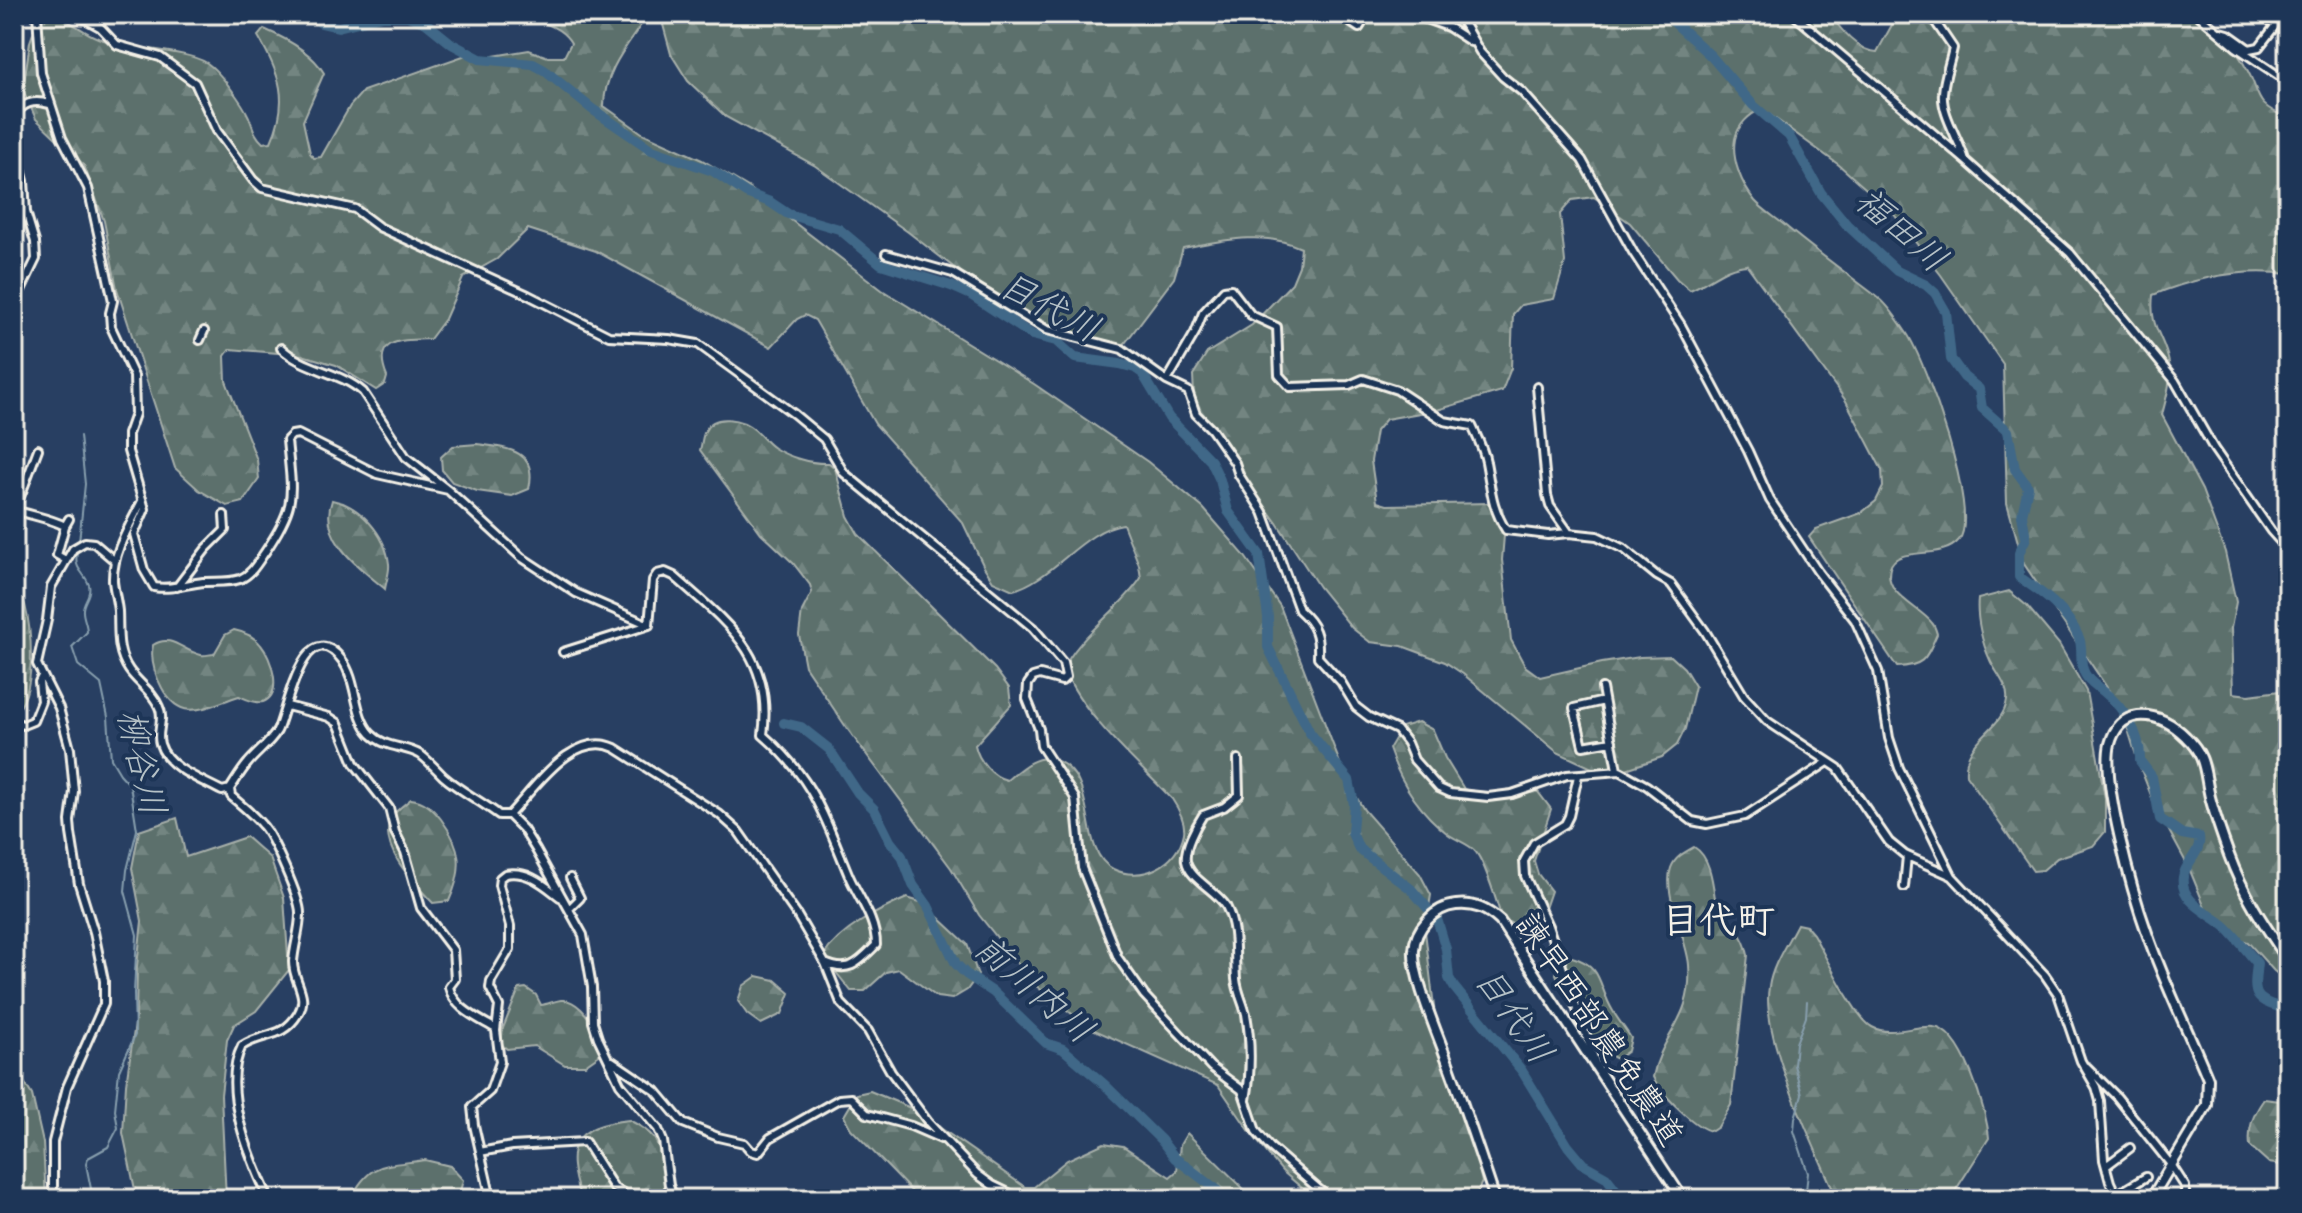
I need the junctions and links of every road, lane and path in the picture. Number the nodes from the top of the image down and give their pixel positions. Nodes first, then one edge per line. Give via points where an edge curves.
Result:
1 (37, 14) edge
2 (76, 14) edge
3 (1338, 14) edge
4 (1368, 14) edge
5 (1412, 14) edge
6 (1458, 14) edge
7 (1793, 14) edge
8 (1930, 14) edge
9 (2197, 14) edge
10 (2263, 14) edge
11 (2285, 14) edge
12 (2276, 25) junction
13 (2287, 26) edge
14 (2218, 31) junction
15 (1474, 44) junction
16 (2288, 82) edge
17 (49, 104) junction
18 (14, 115) edge
19 (14, 143) edge
20 (1965, 160) junction
21 (886, 254) dead end
22 (16, 291) edge
23 (14, 299) edge
24 (204, 331) dead end
25 (200, 340) dead end
26 (281, 348) dead end
27 (1167, 381) junction
28 (1537, 387) dead end
29 (38, 449) dead end
30 (448, 490) junction
31 (142, 501) junction
32 (15, 511) edge
33 (224, 515) dead end
34 (69, 519) dead end
35 (65, 526) junction
36 (1569, 533) junction
37 (2288, 550) edge
38 (66, 560) junction
39 (115, 561) junction
40 (177, 587) junction
41 (649, 625) junction
42 (563, 652) dead end
43 (42, 676) junction
44 (1602, 688) dead end
45 (1604, 701) junction
46 (287, 706) junction
47 (14, 722) edge
48 (1612, 741) junction
49 (1238, 759) dead end
50 (1828, 762) junction
51 (1617, 770) junction
52 (1578, 776) junction
53 (230, 789) junction
54 (509, 815) junction
55 (1907, 856) junction
56 (1952, 876) junction
57 (570, 878) dead end
58 (1904, 887) dead end
59 (568, 905) junction
60 (2288, 960) edge
61 (825, 963) junction
62 (496, 1029) junction
63 (609, 1059) junction
64 (2081, 1061) junction
65 (1596, 1069) junction
66 (1245, 1104) junction
67 (944, 1140) junction
68 (2130, 1148) dead end
69 (480, 1152) junction
70 (2170, 1165) junction
71 (2106, 1166) junction
72 (2146, 1177) dead end
73 (2117, 1197) edge
74 (53, 1199) edge
75 (269, 1199) edge
76 (491, 1199) edge
77 (648, 1199) edge
78 (674, 1199) edge
79 (1021, 1199) edge
80 (1330, 1199) edge
81 (1495, 1199) edge
82 (1683, 1199) edge
83 (2151, 1199) edge
84 (2185, 1199) edge

1 - 17 street
2 - 66 street via 100,27 117,45 160,57 195,83 217,131 262,188 355,209 379,227 609,336 687,341 714,354 824,439 857,485 1033,628 1063,663 1066,677 1033,677 1027,699 1048,760 1075,798 1082,868 1118,958 1144,995 1211,1067 1242,1090
3 - 4 street via 1359,28
5 - 15 street
6 - 15 street
7 - 20 street
8 - 20 street via 1953,48 1942,94
9 - 14 street
10 - 12 street
11 - 13 street
12 - 13 street
12 - 14 street via 2259,47 2249,49
14 - 16 street
15 - 56 street via 1582,160 1681,325 1770,500 1855,620 1878,671 1899,768
17 - 18 street via 27,103
17 - 31 street via 88,188 113,301 111,327 134,376 135,414 128,451
19 - 22 street via 36,259
20 - 37 street via 2070,253 2175,381 2214,449
21 - 27 street via 953,273 1047,330 1122,349
22 - 23 street
24 - 25 street
26 - 30 street via 292,359 354,384 406,457
27 - 36 street via 1203,313 1231,289 1251,315 1277,327 1279,375 1290,387 1349,385 1363,379 1397,390 1444,421 1472,426 1486,460 1496,515 1506,530
27 - 52 street via 1188,391 1196,414 1235,463 1263,512 1299,610 1319,637 1318,657 1356,707 1397,730 1439,788 1488,797
28 - 36 street via 1547,495
29 - 32 street
30 - 40 street via 377,474 292,435 287,440 293,486 289,510 255,566 232,581
30 - 41 street via 547,576
31 - 39 street
31 - 40 street via 145,509 134,534 144,570 154,587
32 - 35 street
33 - 40 street via 225,530
34 - 35 street
35 - 38 street via 57,555
36 - 50 street via 1597,536 1624,549 1671,584 1744,696 1767,721
38 - 39 street via 85,542
38 - 43 street via 48,597 37,664
39 - 53 street via 116,638 128,669 162,714 160,744 190,775 222,791
41 - 42 street
41 - 61 street via 653,580 665,572 727,626 758,666 763,735 795,764 821,805 874,926 876,945 850,967
43 - 47 street via 33,721
43 - 74 street via 59,708 70,749 71,833 104,981 104,1004 67,1087 53,1142
44 - 45 street
45 - 48 street
45 - 48 street via 1574,708 1583,746
46 - 53 street via 277,730
46 - 54 street via 300,664 319,648 327,648 351,678 363,725 374,737 417,753 499,815
46 - 62 street via 338,723 354,763 389,808 421,908 453,950 455,979 450,993 458,1005
48 - 51 street
49 - 66 street via 1239,795 1203,815 1186,855 1190,870 1218,894 1231,919 1248,1037
50 - 51 street via 1745,816 1707,824 1692,821 1630,774
50 - 55 street via 1838,768 1889,842
51 - 52 street
52 - 65 street via 1565,824 1534,843 1524,861
53 - 75 street via 231,796 264,826 301,912 293,963 304,995 299,1013 283,1031 242,1046 233,1081 241,1125
54 - 59 street via 523,829
54 - 61 street via 576,749 593,743 615,748 738,831
55 - 56 street
55 - 58 street
56 - 64 street via 2045,975 2058,994
57 - 59 street via 580,898
59 - 62 street via 525,874 500,878 510,949 491,981 499,1006
59 - 63 street via 583,935 593,1022
60 - 70 street via 2238,879 2204,761 2186,736 2159,717 2131,718 2115,730 2109,747 2121,843 2146,932 2208,1079 2207,1105
61 - 67 street via 841,1003 868,1031 891,1072
62 - 69 street via 500,1062 490,1091 472,1107
63 - 67 street via 656,1091 683,1123 744,1143 758,1153 770,1138 839,1099 851,1098 867,1114
63 - 78 street via 620,1084 658,1129
64 - 70 street
64 - 71 street via 2100,1101
65 - 81 street, 諫早西部農免農道 via 1500,921 1477,906 1449,906 1428,918 1413,954 1415,966
65 - 82 street, 諫早西部農免農道
66 - 80 street via 1256,1131 1270,1147
67 - 79 street via 977,1174
68 - 71 street
69 - 76 street
69 - 77 street via 585,1142 614,1188
70 - 83 street
70 - 84 street via 2185,1186
71 - 73 street
72 - 73 street

